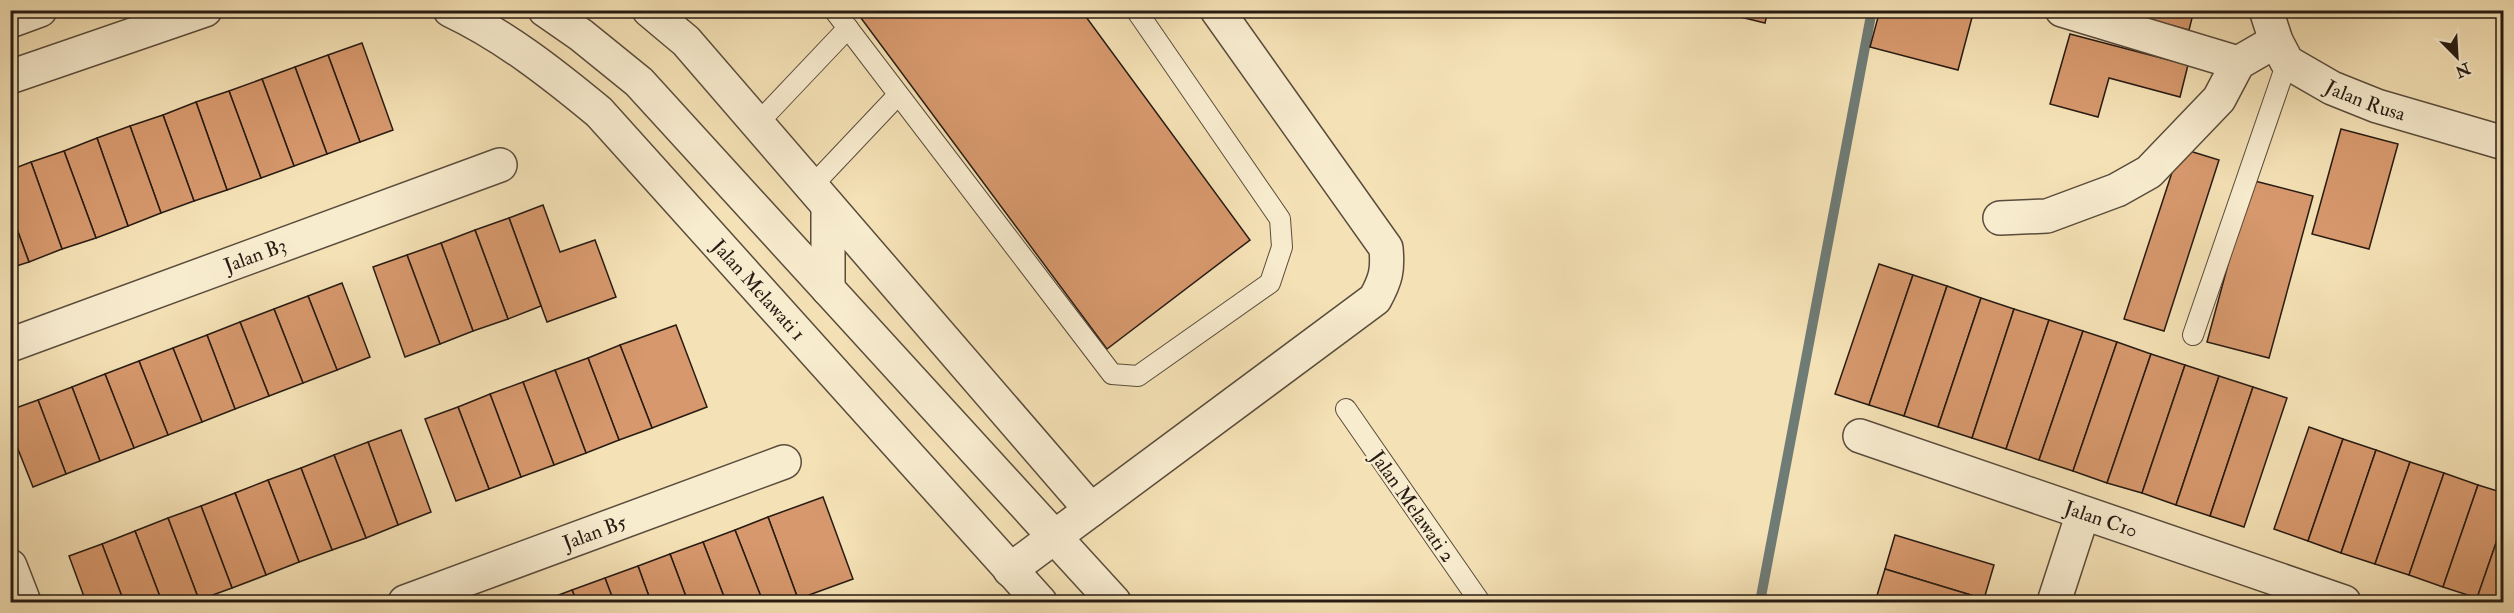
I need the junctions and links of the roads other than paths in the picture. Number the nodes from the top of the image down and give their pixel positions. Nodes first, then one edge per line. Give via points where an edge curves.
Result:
1 (40, 10) edge
2 (205, 10) edge
3 (450, 10) edge
4 (545, 10) edge
5 (649, 10) edge
6 (834, 10) edge
7 (1136, 10) edge
8 (1217, 10) edge
9 (2062, 10) edge
10 (10, 21) edge
11 (848, 28) junction
12 (2276, 38) edge
13 (2238, 63) junction
14 (10, 77) edge
15 (898, 95) junction
16 (757, 124) junction
17 (2504, 143) edge
18 (500, 165) dead end
19 (820, 196) junction
20 (2000, 218) dead end
21 (828, 289) junction
22 (2193, 335) dead end
23 (10, 345) edge
24 (1346, 409) dead end
25 (1860, 436) dead end
26 (784, 462) dead end
27 (1091, 510) junction
28 (2083, 513) junction
29 (1054, 537) junction
30 (10, 566) edge
31 (1010, 570) junction
32 (24, 603) edge
33 (405, 603) edge
34 (1040, 603) edge
35 (1114, 603) edge
36 (1480, 603) edge
37 (2054, 603) edge
38 (2343, 603) edge

1 - 10 street
2 - 14 street
3 - 31 street, Jalan Melawati 1 via 543,65 599,112
4 - 21 street via 639,82
5 - 16 street via 686,41
6 - 11 lane
7 - 15 lane via 1280,219 1281,247 1270,283 1138,376 1112,374
8 - 27 street via 1386,248 1388,270 1375,299
9 - 13 street
11 - 15 lane
11 - 16 lane
12 - 13 street
12 - 17 street, Jalan Rusa via 2332,88 2377,106
12 - 22 lane
13 - 20 street via 2219,99 2149,172 2117,190 2047,216
15 - 19 lane
16 - 19 street
18 - 23 street, Jalan B3
19 - 21 street
19 - 27 street
21 - 29 street
24 - 36 lane, Jalan Melawati 2
25 - 28 street, Jalan C10
26 - 33 street, Jalan B5
27 - 29 street
28 - 37 street
28 - 38 street, Jalan C10
29 - 31 street
29 - 35 street
30 - 32 street
31 - 34 street, Jalan Melawati 1

